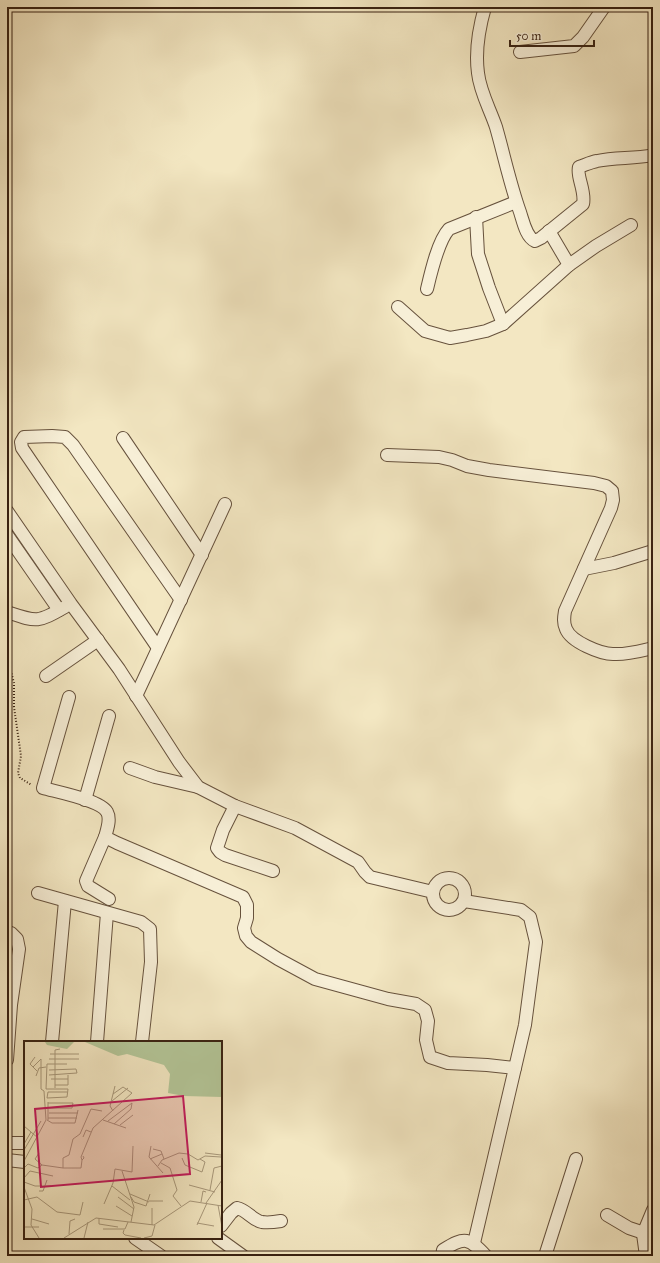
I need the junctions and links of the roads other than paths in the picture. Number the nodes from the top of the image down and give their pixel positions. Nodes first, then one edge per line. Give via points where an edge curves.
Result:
1 (485, 7) edge
2 (604, 7) edge
3 (520, 52) dead end
4 (653, 155) edge
5 (516, 202) junction
6 (476, 217) junction
7 (630, 225) dead end
8 (549, 231) junction
9 (569, 265) junction
10 (427, 289) dead end
11 (398, 307) dead end
12 (503, 324) junction
13 (123, 438) dead end
14 (387, 456) dead end
15 (225, 504) dead end
16 (7, 511) edge
17 (7, 535) edge
18 (653, 551) edge
19 (202, 555) junction
20 (584, 569) junction
21 (181, 600) junction
22 (71, 604) junction
23 (59, 610) junction
24 (7, 612) edge
25 (98, 640) junction
26 (158, 648) junction
27 (653, 648) edge
28 (46, 676) dead end
29 (69, 696) dead end
30 (136, 696) junction
31 (109, 716) dead end
32 (130, 768) dead end
33 (198, 787) junction
34 (85, 800) junction
35 (235, 806) junction
36 (105, 837) junction
37 (273, 871) dead end
38 (433, 892) junction
39 (38, 894) dead end
40 (109, 899) dead end
41 (65, 901) junction
42 (464, 901) junction
43 (107, 913) junction
44 (7, 932) edge
45 (52, 1041) edge
46 (96, 1041) edge
47 (142, 1041) edge
48 (7, 1060) edge
49 (515, 1068) junction
50 (7, 1143) edge
51 (24, 1143) edge
52 (576, 1159) dead end
53 (7, 1160) edge
54 (24, 1162) edge
55 (653, 1210) edge
56 (607, 1215) dead end
57 (282, 1221) dead end
58 (222, 1224) edge
59 (648, 1235) edge
60 (136, 1239) edge
61 (219, 1239) edge
62 (474, 1243) junction
63 (161, 1256) edge
64 (243, 1256) edge
65 (442, 1256) edge
66 (486, 1256) edge
67 (545, 1256) edge
68 (646, 1256) edge

1 - 5 street via 477,48 481,91 492,115
2 - 3 street via 574,46
4 - 8 street via 596,161 579,167 583,190 582,204
5 - 6 street
5 - 8 street via 532,240 538,240
6 - 10 street via 449,229 444,234
6 - 12 street via 478,254
7 - 9 street
8 - 9 street
9 - 12 street
11 - 12 street via 425,331 450,338
13 - 19 street
14 - 20 street via 439,457 489,470 606,486 612,491 611,508
15 - 19 street
16 - 22 street
17 - 23 street
18 - 20 street
19 - 21 street
20 - 27 street via 565,611 566,631 576,640 596,650 613,654
21 - 26 street
21 - 26 street via 73,445 65,437 24,437 21,442 22,448
22 - 23 street
22 - 25 street
23 - 24 street via 46,618 33,620
25 - 28 street
25 - 30 street
26 - 30 street
29 - 34 street via 43,788
30 - 33 street
31 - 34 street
32 - 33 street via 155,778
33 - 35 street
34 - 36 street via 107,812 109,821
35 - 37 street via 217,848 225,855
35 - 38 street via 266,816 309,836 358,862 370,877
36 - 40 street via 86,881 88,886
36 - 49 street via 243,897 247,905 244,928 246,936 278,959 315,979 416,1004 425,1010 428,1021 426,1040 430,1057 448,1063
38 - 42 street via 434,901 440,908 449,911 458,908
38 - 42 street via 436,884 442,879 457,880 466,893
39 - 41 street
41 - 43 street
41 - 45 street
42 - 49 street via 521,910 530,917 536,942 525,1025
43 - 46 street
43 - 47 street via 141,922 150,929 152,962
44 - 48 street via 11,932 17,939 19,949
49 - 62 street
50 - 51 street
52 - 67 street
53 - 54 street
55 - 59 street
56 - 59 street via 629,1228
57 - 58 street via 262,1222 237,1208 230,1212
59 - 68 street
60 - 63 street
61 - 64 street
62 - 65 street via 463,1240 455,1242 443,1250
62 - 66 street

